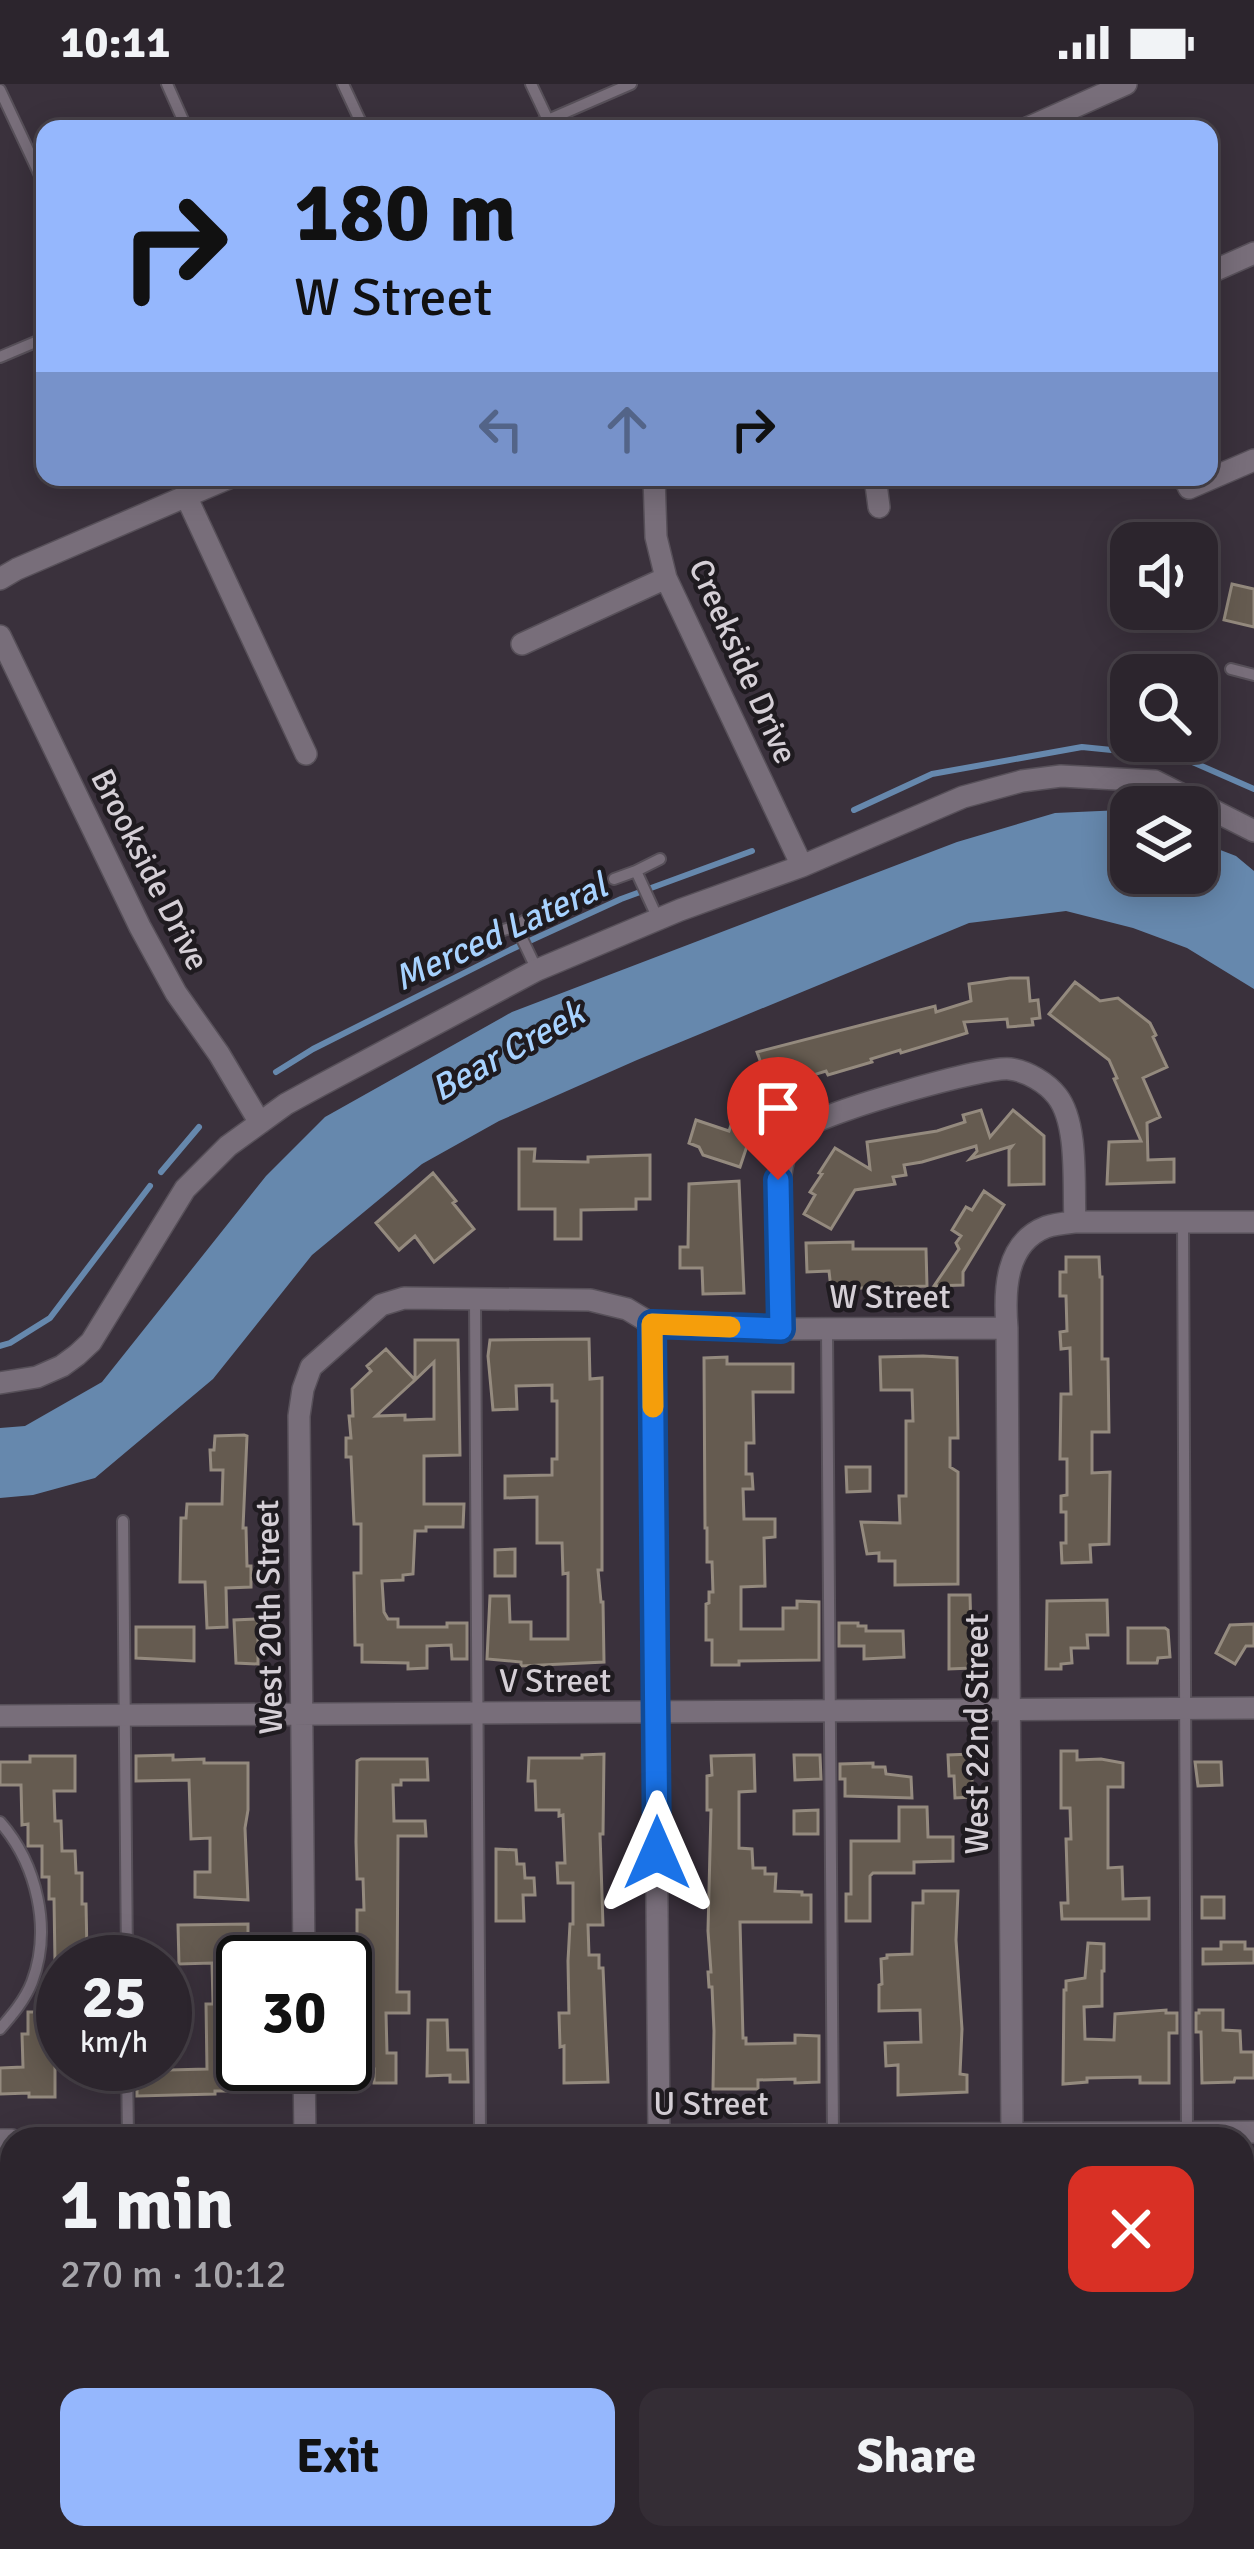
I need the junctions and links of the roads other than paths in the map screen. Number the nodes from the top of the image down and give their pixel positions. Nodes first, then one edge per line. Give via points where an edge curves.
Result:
1 (166, 84) edge
2 (343, 84) edge
3 (531, 84) edge
4 (631, 84) edge
5 (1126, 84) edge
6 (0, 90) edge
7 (184, 120) edge
8 (360, 120) edge
9 (548, 120) joint
10 (1045, 120) edge
11 (36, 167) edge
12 (1254, 253) edge
13 (1218, 269) edge
14 (36, 342) edge
15 (0, 357) edge
16 (1254, 460) edge
17 (1218, 472) edge
18 (210, 486) edge
19 (654, 486) edge
20 (876, 486) edge
21 (186, 496) junction
22 (879, 507) dead end
23 (666, 578) junction
24 (0, 579) edge
25 (0, 636) edge
26 (522, 644) dead end
27 (1231, 669) dead end
28 (1254, 675) edge
29 (306, 754) dead end
30 (1254, 830) edge
31 (660, 859) dead end
32 (802, 866) junction
33 (638, 876) junction
34 (614, 879) dead end
35 (653, 908) junction
36 (540, 910) dead end
37 (517, 929) junction
38 (494, 933) dead end
39 (532, 962) junction
40 (260, 1123) junction
41 (1183, 1221) junction
42 (1075, 1222) junction
43 (1254, 1222) edge
44 (475, 1299) junction
45 (381, 1305) joint
46 (652, 1324) junction
47 (1007, 1328) junction
48 (781, 1329) junction
49 (827, 1329) junction
50 (0, 1383) edge
51 (124, 1521) dead end
52 (1185, 1708) junction
53 (1254, 1708) edge
54 (1009, 1709) junction
55 (830, 1711) junction
56 (656, 1712) junction
57 (477, 1713) junction
58 (303, 1714) junction
59 (125, 1716) junction
60 (0, 1717) edge
61 (0, 1822) edge
62 (127, 1935) edge
63 (304, 1935) edge
64 (0, 2029) edge
65 (127, 2091) edge
66 (304, 2091) edge
67 (128, 2127) edge
68 (304, 2127) edge
69 (480, 2127) edge
70 (659, 2127) edge
71 (833, 2127) edge
72 (1012, 2127) edge
73 (1187, 2127) edge

1 - 7 lane
2 - 8 lane
3 - 9 lane
4 - 9 lane
5 - 10 street
6 - 11 lane
12 - 13 street
14 - 15 lane
16 - 17 street
18 - 21 street
19 - 23 street, Creekside Drive
20 - 22 street
21 - 24 street
21 - 29 street
23 - 26 street
23 - 32 street, Creekside Drive
25 - 40 street, Brookside Drive via 140,927
27 - 28 lane
30 - 32 street via 1155,781 1061,776 963,797
31 - 33 lane
32 - 35 street
33 - 34 lane
33 - 35 lane
35 - 39 street
36 - 37 lane
37 - 38 lane
37 - 39 lane
39 - 40 street
40 - 50 street via 185,1189 91,1342 62,1366
41 - 42 street
41 - 43 street
41 - 52 lane
42 - 47 street via 1047,1227 1014,1256
42 - 48 street via 1068,1114 1045,1084 1014,1070 986,1070 835,1114 808,1126 788,1148 778,1180
44 - 45 street, W Street
44 - 46 street, W Street via 590,1300
44 - 57 lane
45 - 58 street, West 20th Street via 311,1367 303,1389
46 - 48 street, W Street
46 - 56 street
47 - 49 street, W Street
47 - 54 street, West 22nd Street
48 - 49 street, W Street
49 - 55 lane
51 - 59 lane
52 - 53 street, V Street
52 - 54 street, V Street
52 - 73 lane
54 - 55 street, V Street
54 - 72 street, West 22nd Street
55 - 56 street, V Street
55 - 71 lane
56 - 57 street, V Street
56 - 70 street
57 - 58 street, V Street
57 - 69 lane
58 - 59 street, V Street
58 - 63 street, West 20th Street
59 - 60 street, V Street
59 - 62 lane
61 - 64 lane via 33,1881 40,1930 32,1982
65 - 67 lane
66 - 68 street

